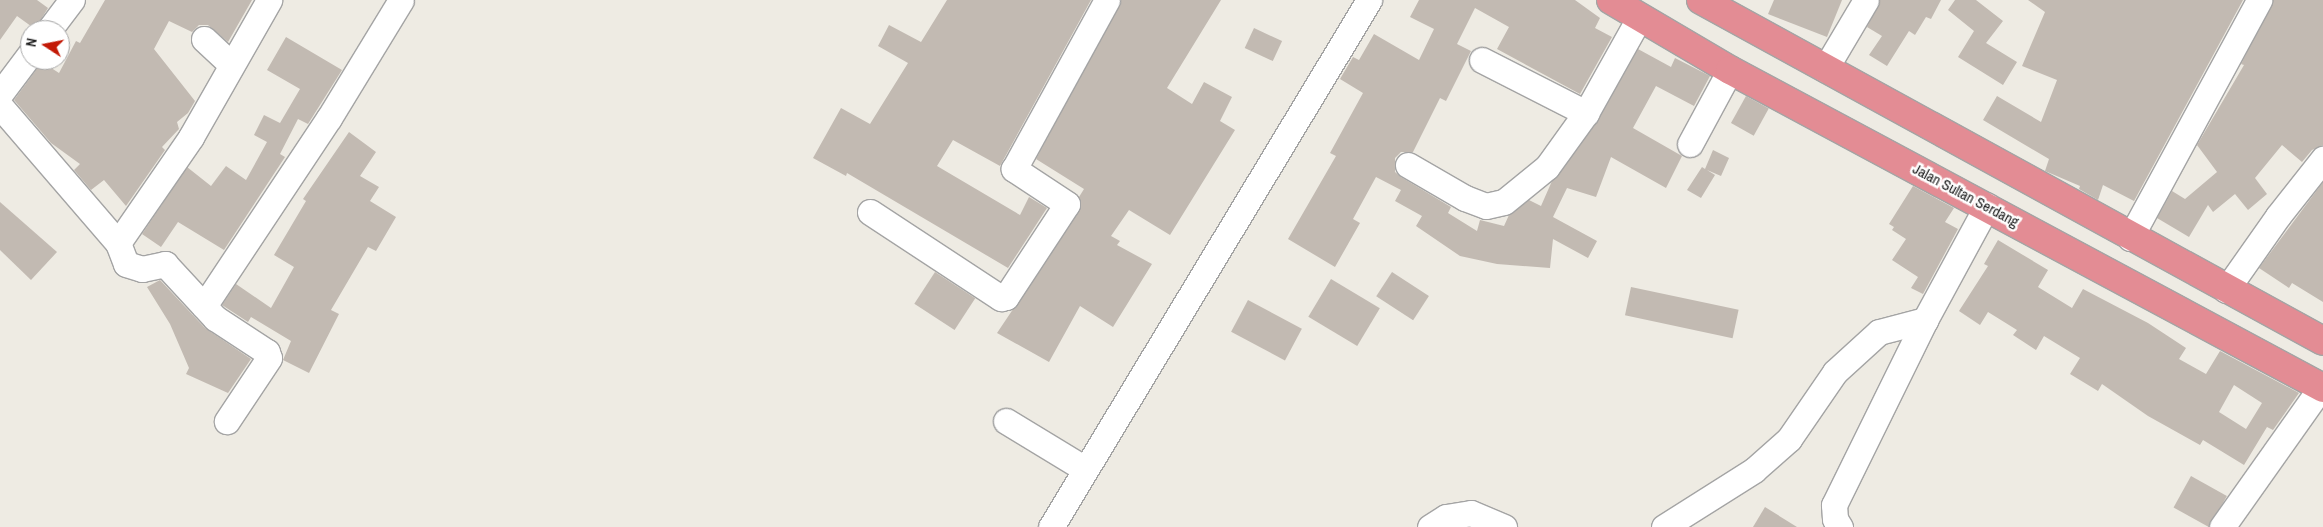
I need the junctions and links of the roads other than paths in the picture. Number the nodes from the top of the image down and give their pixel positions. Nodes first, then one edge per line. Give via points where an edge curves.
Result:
1 (72, 0) edge
2 (270, 0) edge
3 (401, 0) edge
4 (1107, 0) edge
5 (1369, 0) edge
6 (1611, 0) edge
7 (1702, 0) edge
8 (1866, 0) edge
9 (2259, 0) edge
10 (1639, 18) junction
11 (57, 20) edge
12 (204, 39) dead end
13 (1482, 60) dead end
14 (231, 64) junction
15 (20, 67) edge
16 (1825, 69) junction
17 (1730, 70) junction
18 (0, 94) edge
19 (0, 106) edge
20 (1586, 113) junction
21 (1690, 144) dead end
22 (2323, 159) edge
23 (1408, 166) dead end
24 (2008, 169) junction
25 (1987, 206) junction
26 (870, 212) dead end
27 (2130, 238) junction
28 (118, 243) junction
29 (2226, 290) junction
30 (204, 306) junction
31 (1925, 320) junction
32 (2323, 341) edge
33 (2322, 387) edge
34 (227, 421) dead end
35 (1006, 421) dead end
36 (1086, 469) junction
37 (1051, 527) edge
38 (1430, 527) edge
39 (1504, 527) edge
40 (1664, 527) edge
41 (1840, 527) edge
42 (2222, 527) edge

1 - 11 street
2 - 14 street
3 - 30 street via 329,118
4 - 26 street via 1014,169 1067,204 1006,297 1002,298
5 - 36 street
6 - 10 highway, Jalan Sultan Serdang
7 - 16 highway
8 - 16 street
9 - 27 street
10 - 17 highway, Jalan Sultan Serdang via 1701,50
10 - 20 street
12 - 14 street
13 - 20 street
14 - 28 street via 191,137
15 - 18 street
16 - 24 highway
17 - 21 street
17 - 25 highway, Jalan Sultan Serdang
19 - 28 street
20 - 23 street via 1547,168 1504,202 1492,206 1465,198
22 - 29 street
24 - 25 highway
24 - 27 highway
25 - 31 street
25 - 33 highway, Jalan Sultan Serdang
27 - 29 highway
28 - 30 street via 126,264 142,269 165,264
29 - 32 highway
30 - 34 street via 226,326 267,352 269,358
31 - 40 street via 1880,332 1835,372 1789,438 1754,470
31 - 41 street via 1834,505 1835,519
33 - 42 street
35 - 36 street
36 - 37 street
38 - 39 street via 1446,517 1471,513

